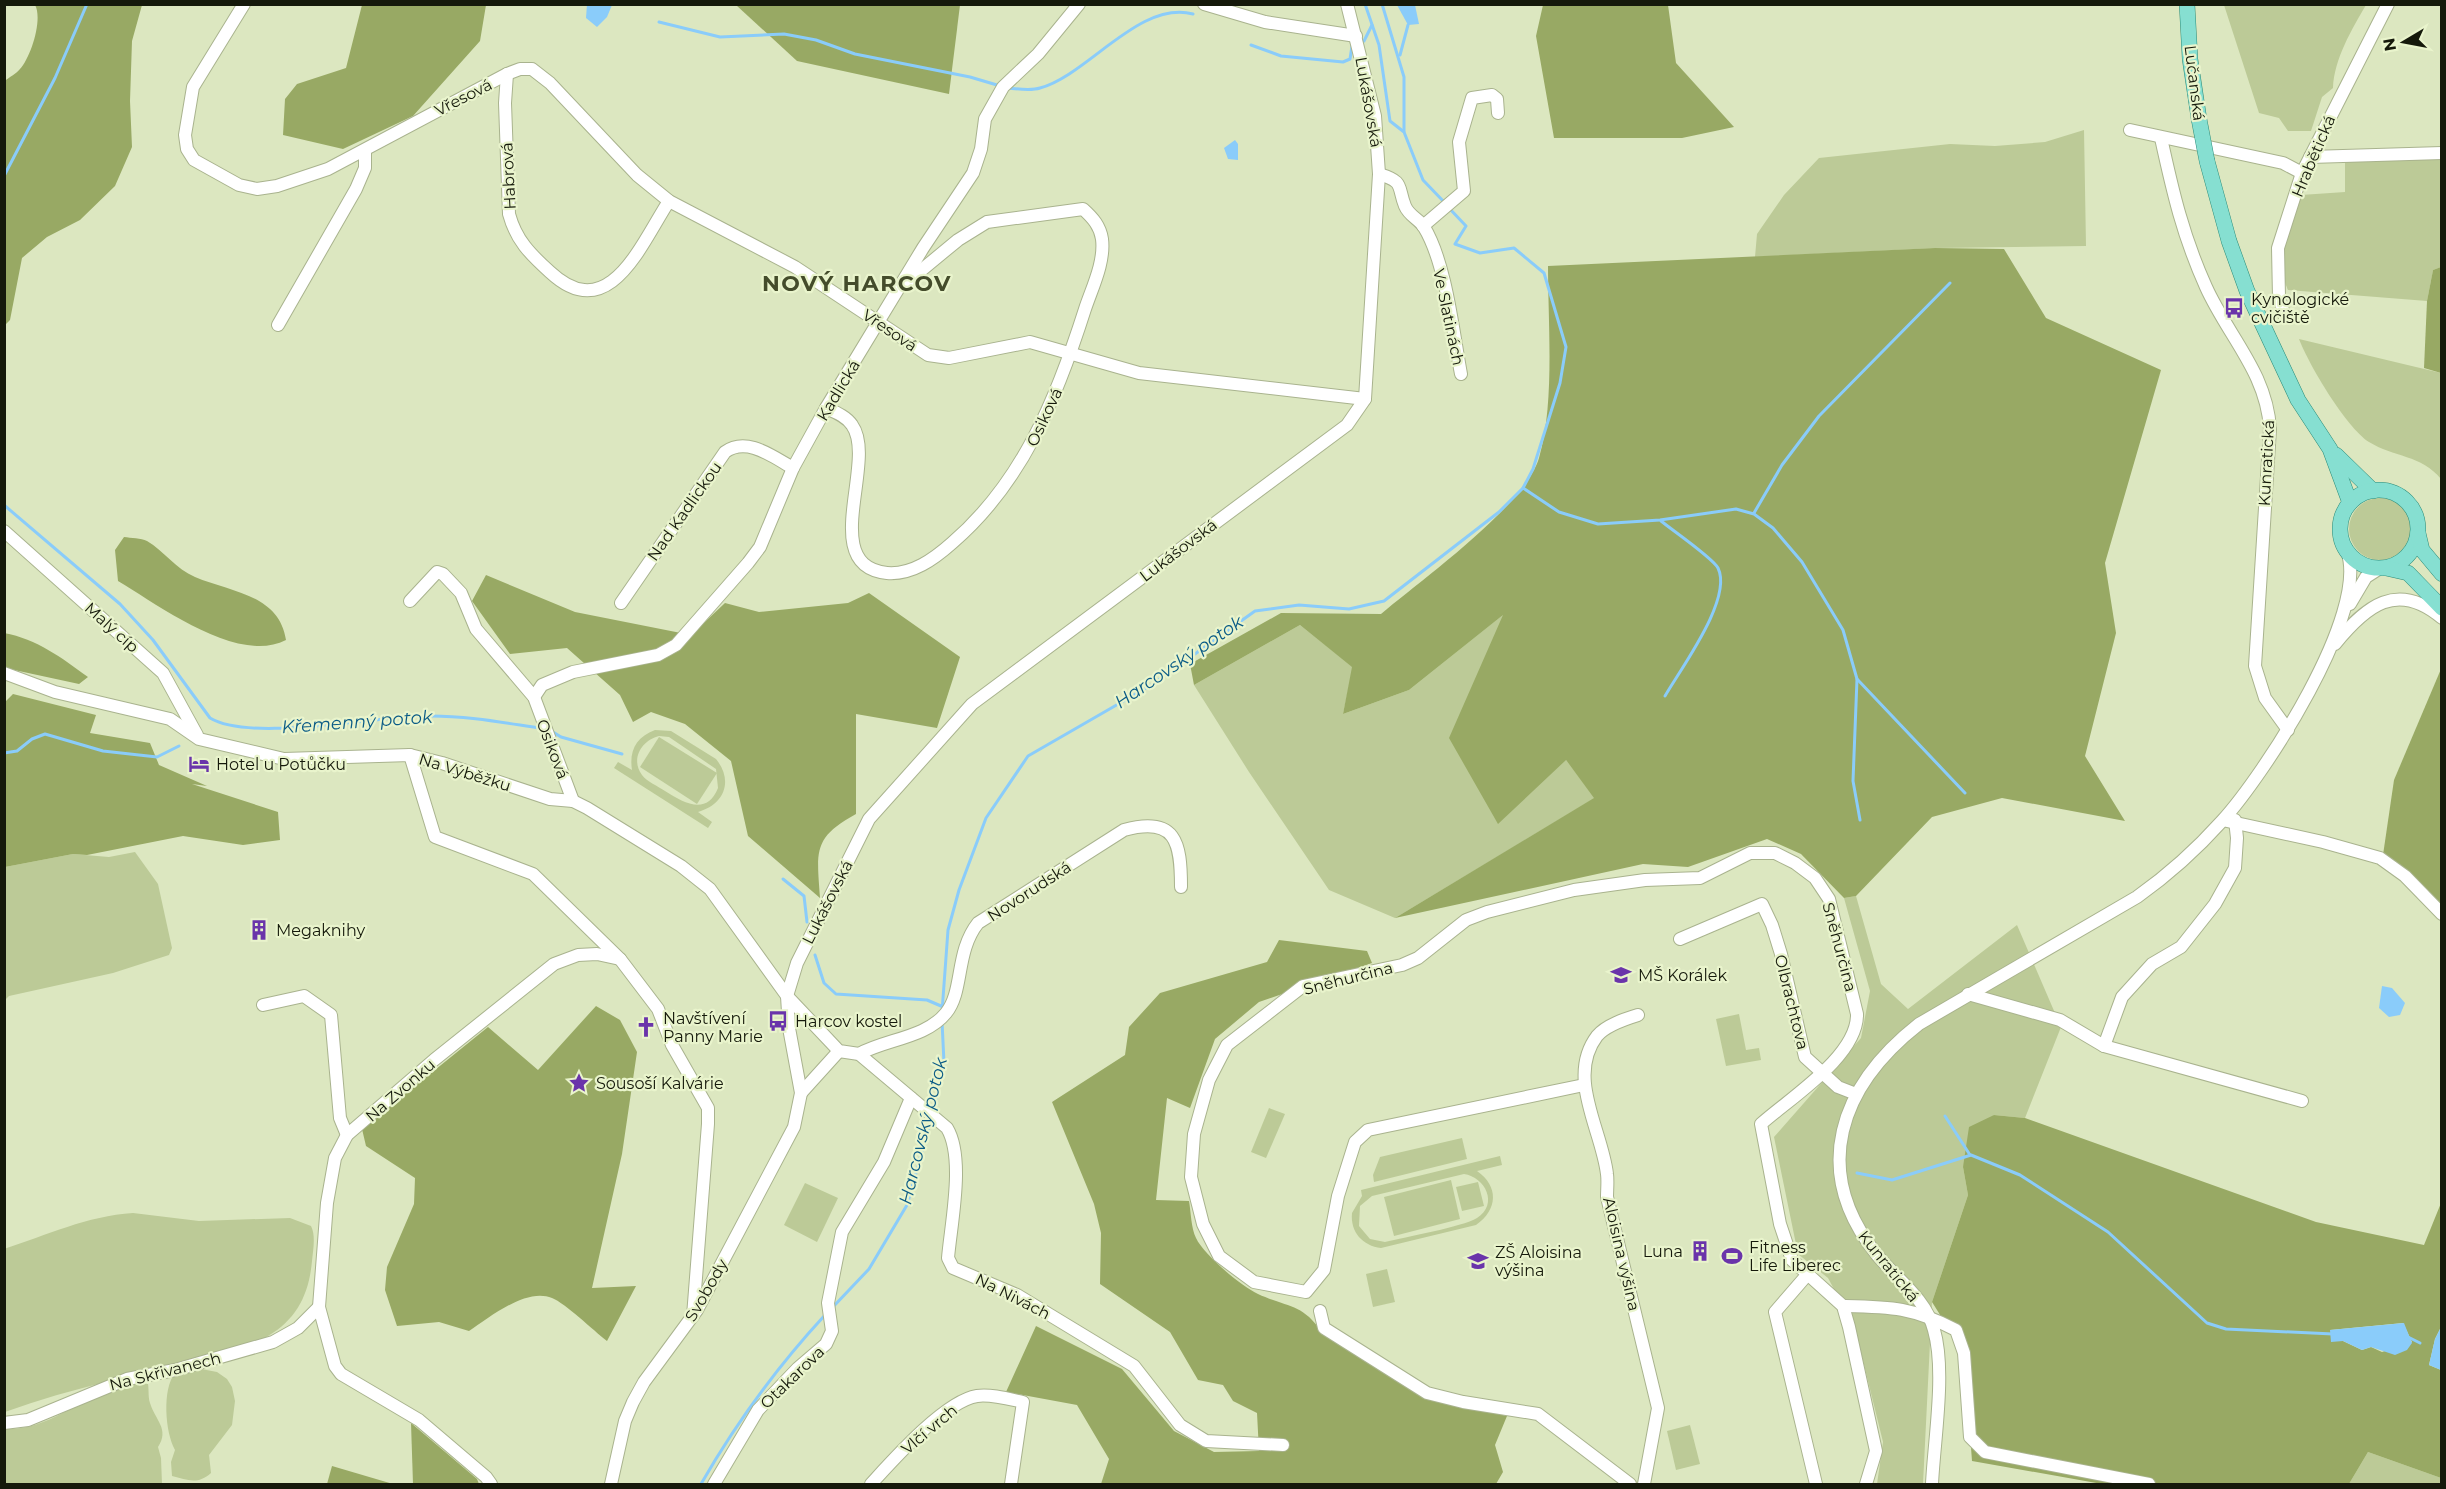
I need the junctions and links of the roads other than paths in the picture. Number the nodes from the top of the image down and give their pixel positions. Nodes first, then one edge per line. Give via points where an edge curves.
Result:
1 (244, 4) edge
2 (1079, 4) edge
3 (1204, 4) edge
4 (1347, 4) edge
5 (2187, 4) edge
6 (2388, 4) edge
7 (1356, 36) junction
8 (507, 74) junction
9 (1498, 113) dead end
10 (2130, 130) dead end
11 (2161, 138) junction
12 (365, 151) junction
13 (2442, 153) edge
14 (2310, 157) junction
15 (2302, 173) junction
16 (1379, 174) junction
17 (669, 201) junction
18 (1423, 225) junction
19 (900, 288) junction
20 (2285, 317) dead end
21 (879, 322) junction
22 (278, 325) dead end
23 (1072, 353) junction
24 (1461, 374) dead end
25 (1365, 399) junction
26 (826, 408) junction
27 (2330, 449) junction
28 (793, 468) junction
29 (2373, 491) junction
30 (2350, 503) junction
31 (2418, 530) junction
32 (4, 531) edge
33 (2347, 550) junction
34 (2382, 568) junction
35 (2442, 574) edge
36 (410, 601) dead end
37 (621, 603) dead end
38 (2442, 608) edge
39 (2343, 615) junction
40 (2442, 618) edge
41 (2326, 654) junction
42 (4, 673) edge
43 (534, 697) junction
44 (2288, 730) junction
45 (199, 739) junction
46 (410, 755) junction
47 (573, 801) junction
48 (2229, 820) junction
49 (1181, 887) dead end
50 (2442, 914) edge
51 (1680, 939) dead end
52 (620, 959) junction
53 (1968, 994) junction
54 (787, 996) junction
55 (263, 1005) dead end
56 (1638, 1015) dead end
57 (2104, 1046) junction
58 (839, 1050) junction
59 (859, 1054) junction
60 (1822, 1073) junction
61 (1584, 1084) junction
62 (801, 1093) junction
63 (1856, 1094) junction
64 (911, 1098) junction
65 (2302, 1101) dead end
66 (346, 1135) junction
67 (1807, 1275) junction
68 (1843, 1306) junction
69 (320, 1307) junction
70 (1320, 1311) dead end
71 (693, 1316) junction
72 (1928, 1316) junction
73 (4, 1423) edge
74 (1284, 1445) dead end
75 (491, 1485) edge
76 (611, 1485) edge
77 (714, 1485) edge
78 (871, 1485) edge
79 (1011, 1485) edge
80 (1630, 1485) edge
81 (1644, 1485) edge
82 (1816, 1485) edge
83 (1866, 1485) edge
84 (1932, 1485) edge
85 (2149, 1485) edge

1 - 12 street, Vřesová via 193,87 185,135 194,160 233,183 257,189 328,169
2 - 19 street, Kadlická via 1038,54 1003,87 985,119 973,173
3 - 7 street, Lukášovská via 1265,22
4 - 7 street, Lukášovská
5 - 27 main road, Lučanská, bridge via 2199,119 2229,241 2247,291 2298,399
6 - 14 street, Hrabětická
7 - 16 street, Lukášovská via 1374,116
8 - 12 street, Vřesová
8 - 17 street, Vřesová via 532,69 550,82 637,175
8 - 17 street, Habrová via 511,222 522,246 564,285 592,292 618,279
9 - 18 street via 1497,99 1492,95 1472,98 1458,142 1464,190
10 - 11 street
11 - 15 street via 2283,163
11 - 44 street, Kunratická via 2184,236 2208,291 2250,361 2267,402 2270,429 2255,666 2265,698
12 - 22 street via 365,168 356,189
13 - 14 street
14 - 15 street, Hrabětická
15 - 20 street, Hrabětická via 2278,248 2279,297
16 - 18 street, Ve Slatinách via 1400,185 1411,216
16 - 25 street, Lukášovská
17 - 21 street, Vřesová via 795,267
18 - 24 street, Ve Slatinách via 1443,279
19 - 21 street, Kadlická
19 - 23 street, Osiková via 958,240 987,222 1083,209 1098,227 1102,259
21 - 23 street, Vřesová via 928,355 949,358 1030,342
21 - 26 street, Kadlická
23 - 25 street, Vřesová via 1139,373
23 - 26 street, Osiková via 1053,402 1004,488 940,553 922,566 901,572 873,569 854,549 858,437 853,425
25 - 54 street, Lukášovská via 1347,425 972,704 869,819 797,963
26 - 28 street, Kadlická
27 - 29 main road
27 - 30 main road
28 - 37 street, Nad Kadlickou via 751,446 732,447 725,452
28 - 43 street, Kadlická via 760,547 726,592 676,645 658,655 573,672 542,685
29 - 30 main road
29 - 31 main road via 2390,492 2404,500 2414,513
30 - 33 main road, Kunratická via 2340,530
31 - 34 main road, Kunratická via 2410,553
31 - 35 main road via 2422,550
32 - 45 street, Malý cíp via 163,673
33 - 34 main road via 2365,565
33 - 39 street, Kunratická via 2350,580
34 - 38 main road via 2408,573
34 - 39 street, Kunratická via 2366,577
36 - 43 street, Osiková via 432,575 443,574 461,593 476,629
39 - 41 street, Kunratická
40 - 41 street via 2411,601 2383,602 2358,617
41 - 44 street, Kunratická
42 - 45 street, Na Výběžku via 55,692 170,719
43 - 47 street, Osiková
44 - 48 street, Kunratická
45 - 46 street, Na Výběžku via 284,759
46 - 47 street, Na Výběžku via 550,799
46 - 52 street via 435,837 533,874
47 - 54 street, Na Výběžku via 681,866 710,890
48 - 50 street via 2380,858 2405,876
48 - 53 street, Kunratická via 2170,874 2137,897
48 - 57 street via 2237,838 2235,868 2215,904 2181,947 2152,964 2122,997
49 - 59 street, Novorudská via 1181,858 1175,839 1164,828 1145,824 1124,830 978,923 962,952 955,992 946,1013 914,1034
51 - 60 street, Olbrachtova via 1762,903 1781,954 1801,1046 1805,1057
52 - 66 street, Na Zvonku via 578,955 554,964
52 - 71 street via 658,1009 672,1045 708,1108
53 - 57 street via 2060,1020
53 - 63 street, Kunratická via 1906,1034 1881,1059
54 - 58 street
54 - 62 street, Svobody
55 - 66 street, Na Zvonku via 304,996 331,1015 340,1118
56 - 61 street, Aloisina výšina via 1621,1020 1598,1035 1585,1062
57 - 65 street
58 - 59 street
58 - 62 street, Svobody
59 - 64 street, Na Nivách
60 - 61 street, Sněhurčina via 1851,1038 1857,1014 1829,899 1815,878 1795,863 1775,854 1750,853 1700,878 1645,880 1574,890 1466,920 1418,958 1402,965 1303,986 1227,1045 1209,1080 1194,1134 1191,1178 1203,1224 1219,1256 1254,1282 1306,1292 1324,1270 1338,1196 1355,1143 1368,1130
60 - 63 street, Olbrachtova via 1838,1087
60 - 67 street via 1761,1124 1780,1224 1792,1260
61 - 81 street, Aloisina výšina via 1658,1408
62 - 71 street, Svobody via 794,1127
63 - 72 street, Kunratická via 1838,1151 1843,1194 1868,1243 1914,1294
64 - 74 street, Na Nivách via 951,1135 955,1158 948,1258 953,1268 1017,1295 1134,1366 1180,1425 1206,1441
64 - 77 street, Otakarova via 884,1162 842,1232 828,1303 832,1331 826,1344 758,1410
66 - 69 street via 335,1158 327,1203
67 - 68 street
67 - 82 street via 1775,1312
68 - 72 street via 1894,1307
68 - 83 street via 1876,1451
69 - 73 street, Na Skřivanech via 298,1328 273,1342 175,1370 127,1379 28,1420
69 - 75 street via 335,1366 341,1374 419,1420
70 - 80 street via 1324,1328 1427,1393 1538,1414
71 - 76 street, Svobody via 633,1402
72 - 84 street, Kunratická via 1936,1340 1938,1378
72 - 85 street via 1956,1330 1964,1353 1970,1437 1984,1452
78 - 79 street, Vlčí vrch via 899,1454 956,1404 978,1396 1023,1402

